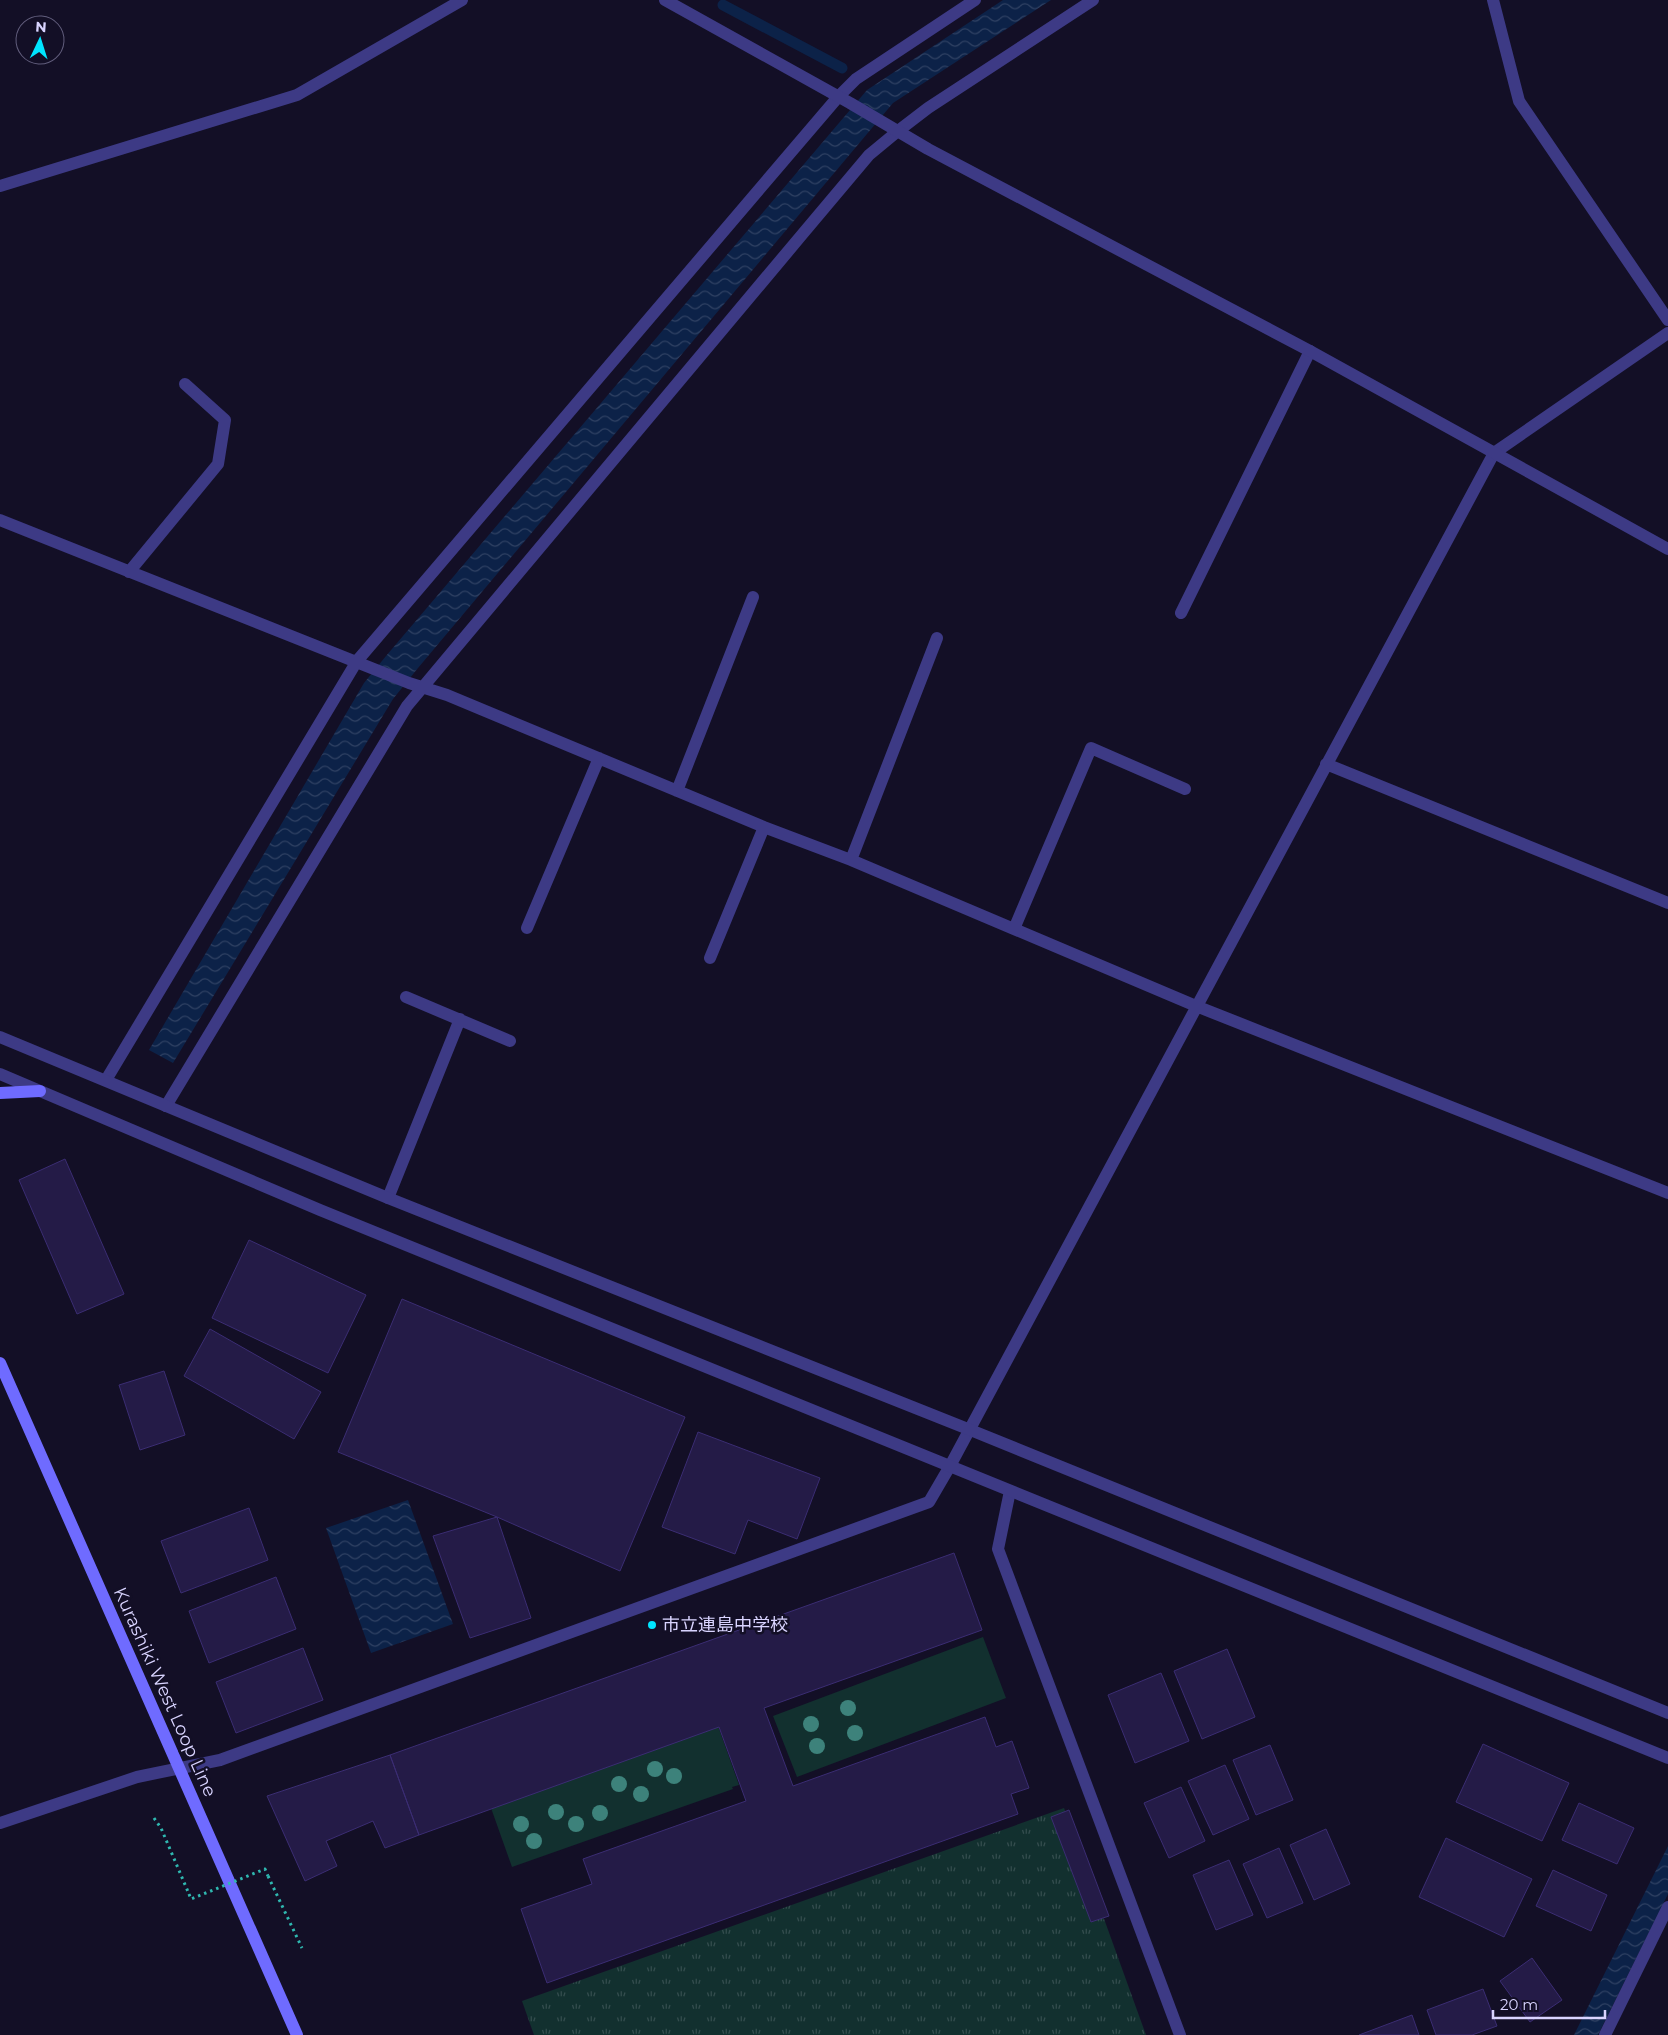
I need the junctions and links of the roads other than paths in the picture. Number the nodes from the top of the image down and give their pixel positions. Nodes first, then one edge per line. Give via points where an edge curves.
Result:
1 (462, 0) edge
2 (665, 0) edge
3 (976, 0) edge
4 (1093, 0) edge
5 (1493, 0) edge
6 (838, 97) junction
7 (898, 131) junction
8 (0, 186) edge
9 (1668, 320) edge
10 (1668, 333) edge
11 (1310, 351) junction
12 (185, 384) dead end
13 (1494, 453) junction
14 (0, 520) edge
15 (1668, 549) edge
16 (129, 572) junction
17 (753, 597) dead end
18 (1181, 613) dead end
19 (937, 638) dead end
20 (358, 661) junction
21 (423, 687) junction
22 (599, 758) junction
23 (1326, 764) junction
24 (1185, 789) dead end
25 (677, 791) junction
26 (764, 827) junction
27 (851, 860) junction
28 (1668, 903) edge
29 (527, 928) dead end
30 (1014, 929) junction
31 (710, 958) dead end
32 (406, 997) dead end
33 (1196, 1006) junction
34 (460, 1019) junction
35 (0, 1037) edge
36 (510, 1041) dead end
37 (0, 1074) edge
38 (106, 1080) junction
39 (40, 1091) junction
40 (0, 1093) edge
41 (166, 1106) junction
42 (1668, 1193) edge
43 (388, 1198) junction
44 (0, 1363) edge
45 (968, 1429) junction
46 (950, 1466) junction
47 (1010, 1491) junction
48 (1668, 1713) edge
49 (1668, 1758) edge
50 (180, 1769) junction
51 (0, 1823) edge
52 (1668, 1907) edge
53 (297, 2035) edge
54 (1180, 2035) edge
55 (1605, 2035) edge

1 - 8 street via 297,95
2 - 6 street
3 - 6 street via 856,79
4 - 7 street
5 - 9 street via 1519,101
6 - 7 street
6 - 20 street
7 - 11 street
7 - 21 street via 869,155
10 - 13 street
11 - 13 street
11 - 18 street
12 - 16 street via 225,420 218,464
13 - 15 street
13 - 23 street
14 - 16 street
16 - 20 street
17 - 25 street
19 - 27 street
20 - 21 street
20 - 38 street
21 - 22 street
21 - 41 street via 407,706
22 - 25 street
22 - 29 street
23 - 28 street
23 - 33 street
24 - 30 street via 1092,748
25 - 26 street
26 - 27 street
26 - 31 street
27 - 30 street
30 - 33 street
32 - 34 street
33 - 42 street
33 - 45 street
34 - 36 street
34 - 43 street
35 - 38 street
37 - 39 street
38 - 41 street
39 - 40 main road
39 - 46 street via 320,1210
41 - 43 street
43 - 45 street
44 - 50 main road, Kurashiki West Loop Line
45 - 46 street
45 - 48 street
46 - 47 street
46 - 50 street via 929,1502 220,1760
47 - 49 street
47 - 54 street via 998,1549
50 - 51 street via 137,1778
50 - 53 main road, Kurashiki West Loop Line
52 - 55 street

